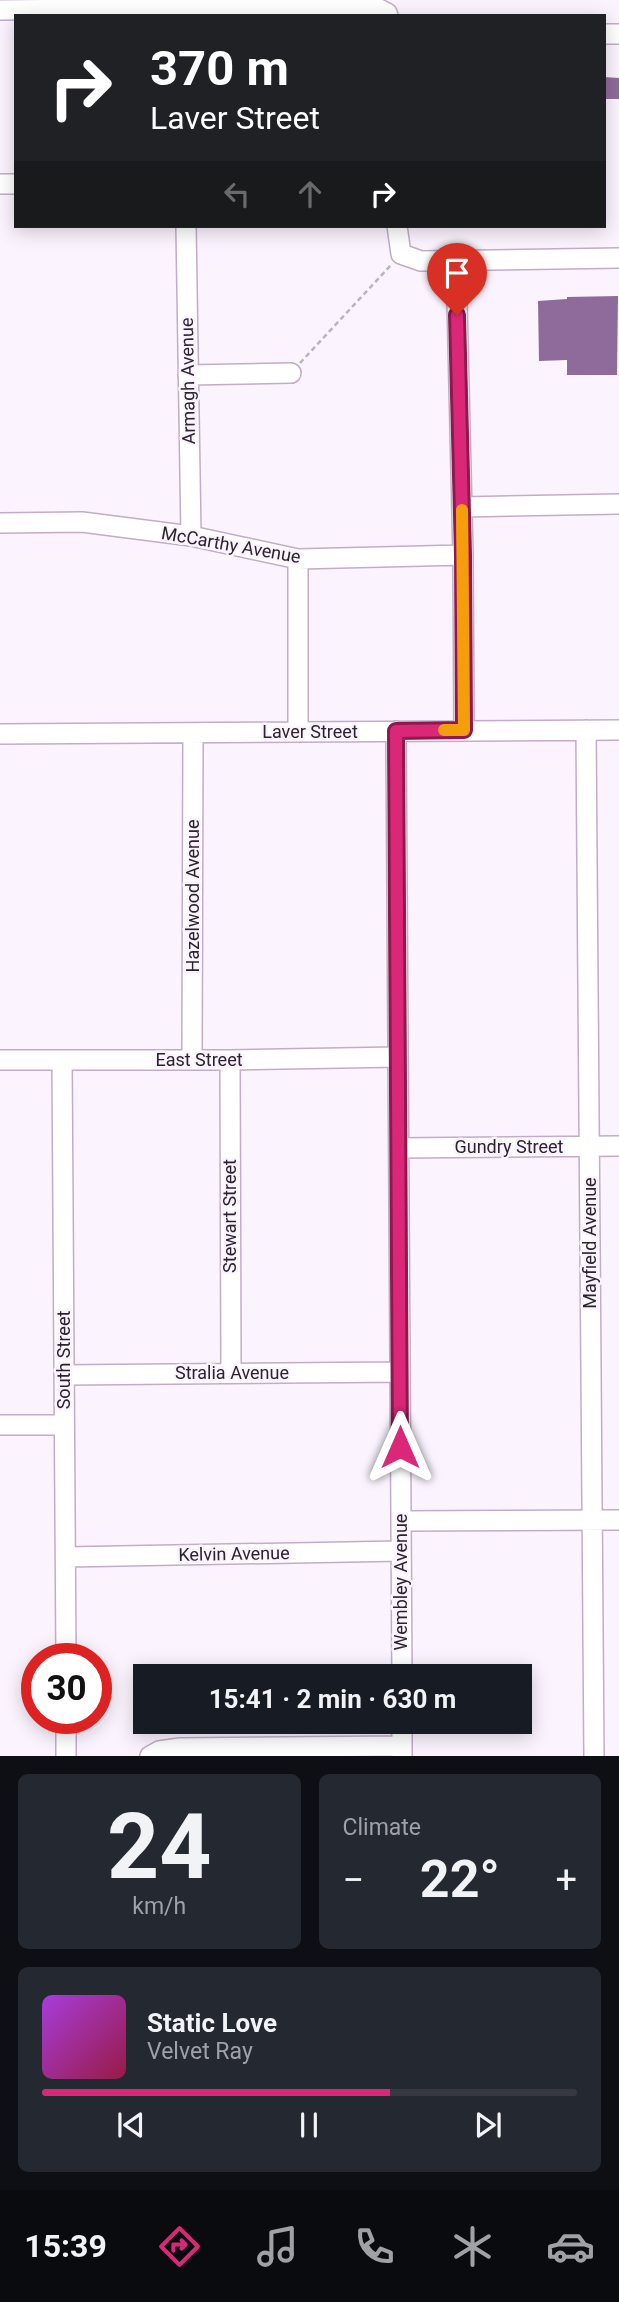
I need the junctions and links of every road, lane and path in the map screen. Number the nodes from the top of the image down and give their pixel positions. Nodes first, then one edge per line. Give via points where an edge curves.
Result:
1 (363, 3) edge
2 (0, 10) edge
3 (387, 14) edge
4 (186, 228) edge
5 (397, 228) edge
6 (401, 254) junction
7 (619, 258) edge
8 (456, 260) junction
9 (291, 373) joint
10 (188, 375) junction
11 (619, 504) edge
12 (462, 508) junction
13 (0, 523) edge
14 (191, 536) junction
15 (463, 555) junction
16 (298, 559) junction
17 (464, 730) junction
18 (586, 730) junction
19 (619, 730) edge
20 (396, 731) junction
21 (298, 732) junction
22 (193, 733) junction
23 (0, 734) edge
24 (398, 1057) junction
25 (0, 1060) edge
26 (62, 1060) junction
27 (192, 1060) junction
28 (230, 1060) junction
29 (589, 1146) junction
30 (619, 1146) edge
31 (399, 1147) junction
32 (231, 1372) junction
33 (400, 1372) junction
34 (64, 1375) junction
35 (0, 1425) edge
36 (64, 1425) junction
37 (592, 1520) junction
38 (619, 1520) edge
39 (401, 1521) junction
40 (401, 1551) junction
41 (66, 1557) junction
42 (66, 1643) edge
43 (401, 1664) edge
44 (66, 1734) edge
45 (402, 1751) edge
46 (66, 1756) edge
47 (150, 1756) edge
48 (594, 1756) edge

1 - 2 street
1 - 3 street
4 - 10 street, Armagh Avenue
5 - 6 street
6 - 8 street via 421,261
6 - 9 path
7 - 8 street
8 - 12 street
9 - 10 street
10 - 14 street, Armagh Avenue
11 - 12 street
12 - 15 street
13 - 14 street, McCarthy Avenue via 82,522
14 - 16 street, McCarthy Avenue
15 - 16 street, McCarthy Avenue
15 - 17 street
16 - 21 street
17 - 18 street, Laver Street
17 - 20 street, Laver Street
18 - 19 street, Laver Street
18 - 29 street, Mayfield Avenue
20 - 21 street, Laver Street
20 - 24 street, Wembley Avenue
21 - 22 street, Laver Street
22 - 23 street, Laver Street
22 - 27 street, Hazelwood Avenue
24 - 28 street, East Street
24 - 31 street, Wembley Avenue
25 - 26 street, East Street
26 - 27 street, East Street
26 - 34 street, South Street
27 - 28 street, East Street
28 - 32 street, Stewart Street
29 - 30 street, Gundry Street
29 - 31 street, Gundry Street
29 - 37 street, Mayfield Avenue
31 - 33 street, Wembley Avenue
32 - 33 street, Stralia Avenue
32 - 34 street, Stralia Avenue
33 - 39 street, Wembley Avenue
34 - 36 street, South Street
35 - 36 street
36 - 41 street, South Street
37 - 38 street
37 - 39 street
37 - 48 street, Mayfield Avenue
39 - 40 street, Wembley Avenue
40 - 41 street, Kelvin Avenue
40 - 43 street, Wembley Avenue
41 - 42 street, South Street
44 - 46 street
45 - 47 street via 180,1748

